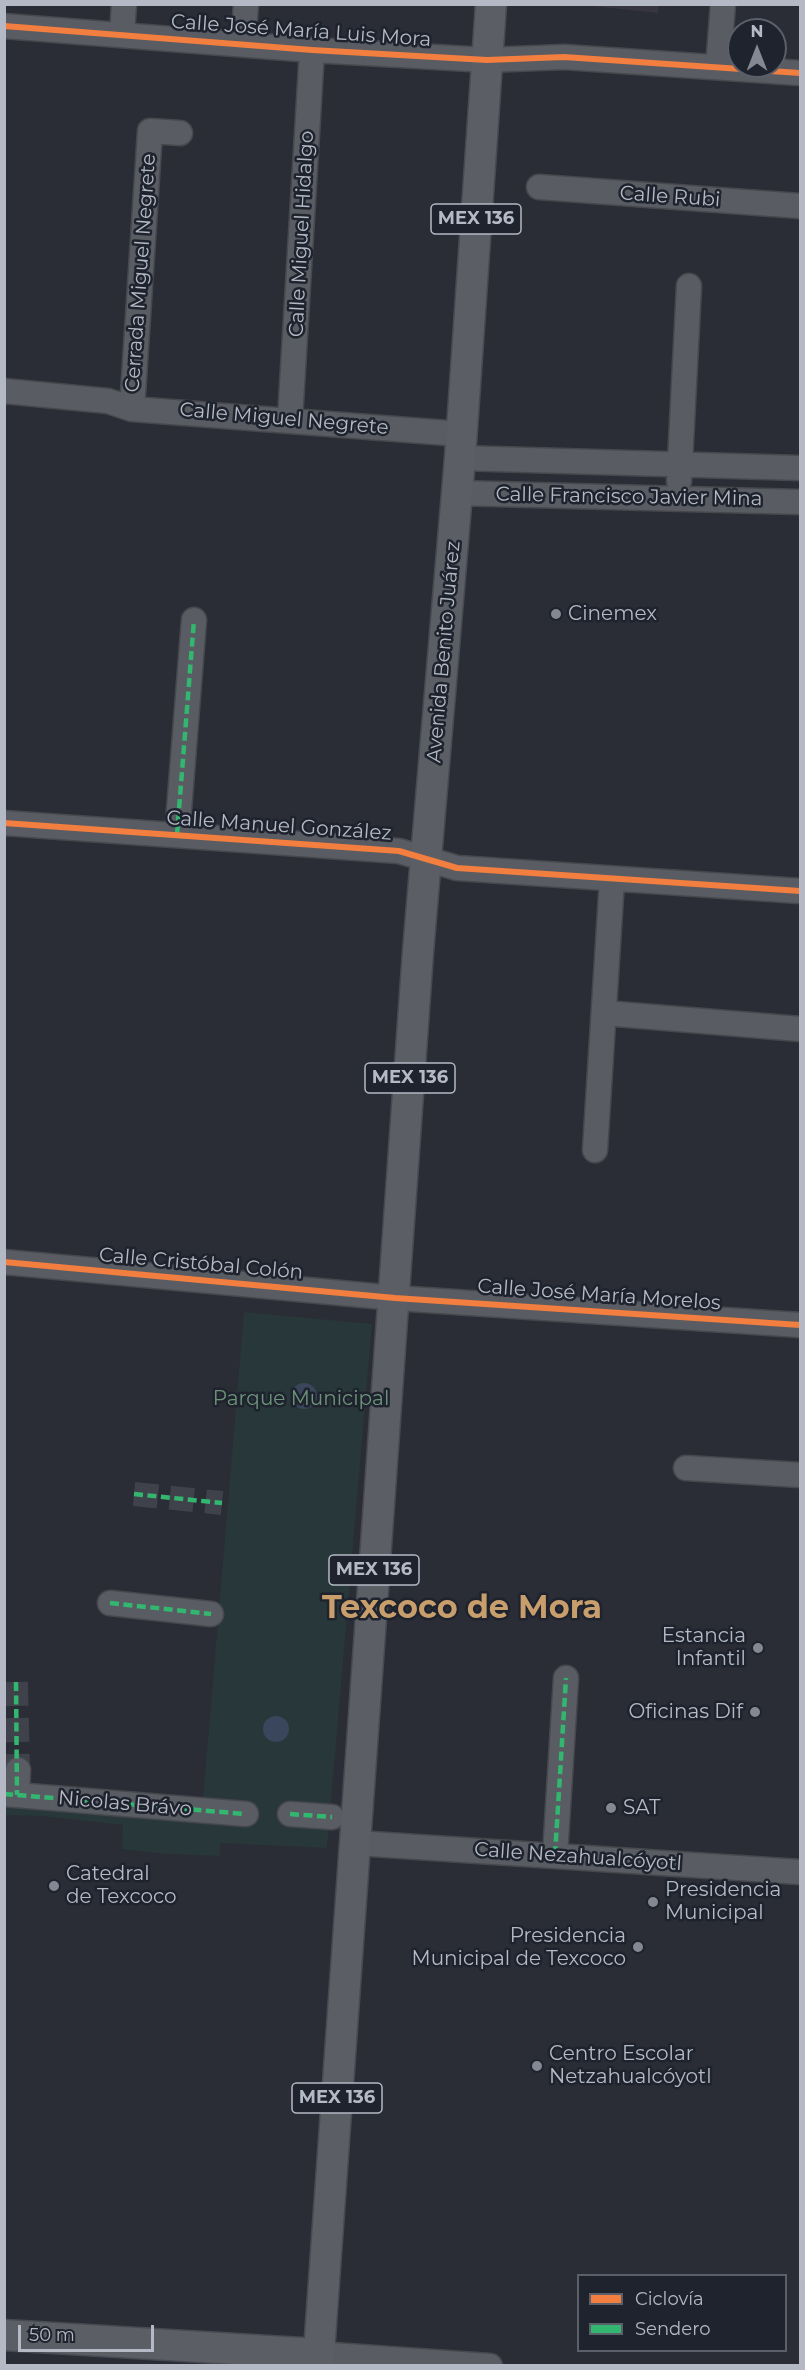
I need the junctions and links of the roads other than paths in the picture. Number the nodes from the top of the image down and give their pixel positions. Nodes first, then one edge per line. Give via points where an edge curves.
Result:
1 (124, 4) edge
2 (246, 4) edge
3 (491, 4) edge
4 (723, 4) edge
5 (4, 26) edge
6 (122, 35) junction
7 (243, 44) junction
8 (312, 50) junction
9 (488, 60) junction
10 (718, 68) junction
11 (801, 73) edge
12 (180, 133) dead end
13 (539, 187) dead end
14 (801, 207) edge
15 (688, 286) dead end
16 (4, 391) edge
17 (132, 402) junction
18 (291, 412) junction
19 (461, 438) junction
20 (530, 460) junction
21 (681, 465) junction
22 (801, 468) edge
23 (457, 493) junction
24 (529, 495) junction
25 (678, 498) junction
26 (801, 502) edge
27 (194, 620) dead end
28 (4, 823) edge
29 (177, 835) junction
30 (427, 858) junction
31 (612, 880) junction
32 (801, 891) edge
33 (604, 1013) junction
34 (801, 1029) edge
35 (595, 1150) dead end
36 (4, 1262) edge
37 (395, 1298) junction
38 (801, 1325) edge
39 (686, 1468) dead end
40 (801, 1474) edge
41 (110, 1603) dead end
42 (211, 1614) dead end
43 (566, 1678) dead end
44 (18, 1770) tunnel mouth
45 (10, 1795) edge
46 (246, 1814) dead end
47 (290, 1814) dead end
48 (332, 1817) dead end
49 (356, 1843) junction
50 (555, 1855) junction
51 (801, 1872) edge
52 (4, 2335) edge
53 (318, 2360) edge
54 (490, 2366) edge

1 - 6 street
2 - 7 street
3 - 9 main road, Avenida Benito Juárez / MEX 136
4 - 10 street
5 - 6 street, Calle José María Luis Mora
6 - 7 street, Calle José María Luis Mora
7 - 8 street, Calle José María Luis Mora
8 - 9 street, Calle José María Luis Mora
8 - 18 street, Calle Miguel Hidalgo
9 - 10 street, Calle José María Luis Mora via 564,57
9 - 19 main road, Avenida Benito Juárez / MEX 136
10 - 11 street, Calle José María Luis Mora
12 - 17 street, Cerrada Miguel Negrete via 150,131
13 - 14 street, Calle Rubi
15 - 21 street
16 - 17 street, Calle Miguel Negrete
17 - 18 street, Calle Miguel Negrete
18 - 19 street, Calle Miguel Negrete
19 - 20 street, Calle Francisco Javier Mina
19 - 23 main road, Avenida Benito Juárez / MEX 136
20 - 21 street, Calle Francisco Javier Mina
20 - 24 street
21 - 22 street, Calle Francisco Javier Mina
21 - 25 street
23 - 24 street, Calle Francisco Javier Mina
23 - 30 main road, Avenida Benito Juárez / MEX 136
24 - 25 street, Calle Francisco Javier Mina
25 - 26 street, Calle Francisco Javier Mina
27 - 29 street
28 - 29 street, Calle Manuel González
29 - 30 street, Calle Manuel González via 399,851
30 - 31 street, Calle Manuel González via 457,868
30 - 37 main road, Avenida Benito Juárez / MEX 136
31 - 32 street, Calle Manuel González
31 - 33 street
33 - 34 street
33 - 35 street
36 - 37 street, Calle Cristóbal Colón
37 - 38 street, Calle José María Morelos
37 - 49 main road, MEX 136
39 - 40 street
41 - 42 street
43 - 50 street
44 - 45 street
45 - 46 street, Nicolas Brávo
47 - 48 street
49 - 50 street, Calle Nezahualcóyotl
49 - 53 main road, MEX 136
50 - 51 street, Calle Nezahualcóyotl
52 - 53 main road
53 - 54 street

